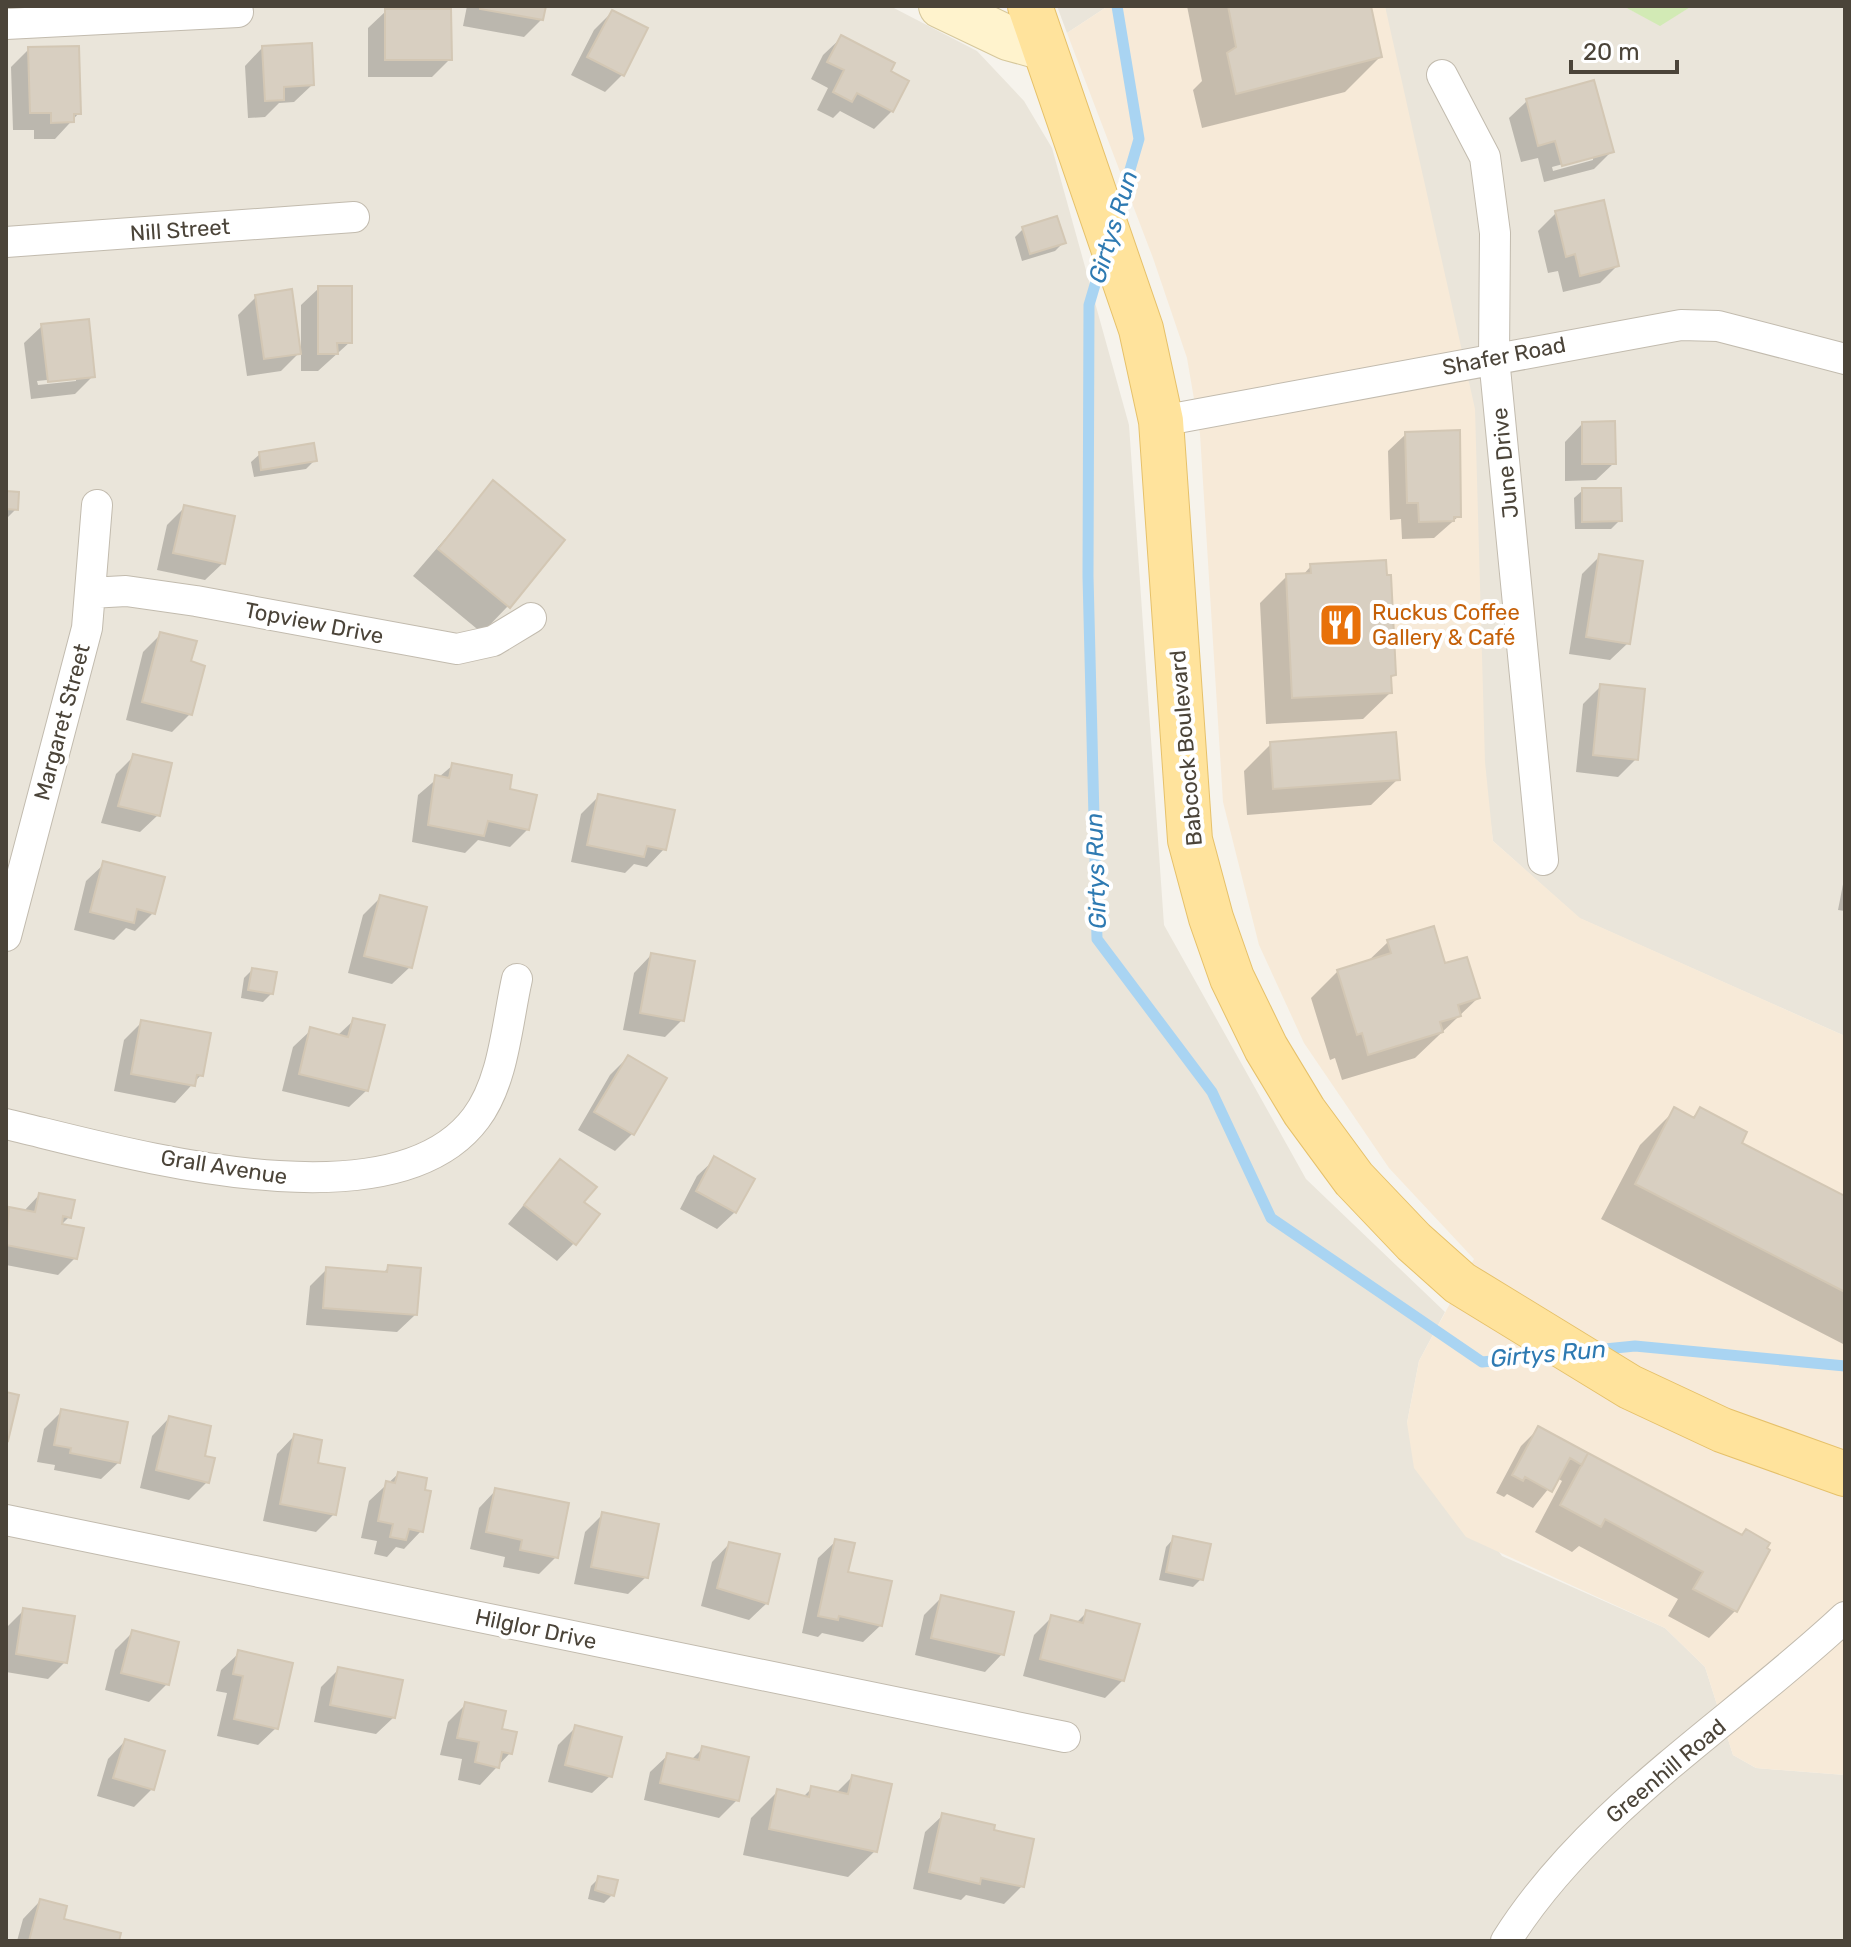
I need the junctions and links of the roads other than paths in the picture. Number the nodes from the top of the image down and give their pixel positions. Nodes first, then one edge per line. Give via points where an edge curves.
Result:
1 (941, 6) edge
2 (1030, 6) edge
3 (238, 12) dead end
4 (6, 24) edge
5 (1044, 48) junction
6 (1442, 75) dead end
7 (354, 217) dead end
8 (6, 242) edge
9 (1494, 358) junction
10 (1845, 359) edge
11 (1161, 421) junction
12 (97, 505) dead end
13 (90, 593) junction
14 (531, 618) dead end
15 (1543, 860) dead end
16 (6, 936) edge
17 (517, 979) dead end
18 (6, 1124) edge
19 (1845, 1474) edge
20 (6, 1520) edge
21 (1845, 1617) edge
22 (1065, 1737) dead end
23 (1506, 1941) edge

1 - 5 street via 1008,38
2 - 5 main road, Babcock Boulevard
3 - 4 street
5 - 11 main road, Babcock Boulevard via 1141,329
6 - 9 street, June Drive via 1485,157 1495,233
7 - 8 street, Nill Street
9 - 10 street, Shafer Road via 1681,325 1718,326
9 - 11 street, Shafer Road
9 - 15 street, June Drive
11 - 19 main road, Babcock Boulevard via 1190,840 1232,978 1304,1111 1354,1179 1460,1283 1630,1387 1722,1430
12 - 13 street, Margaret Street
13 - 14 street, Topview Drive via 126,591 196,601 457,649 493,641
13 - 16 street, Margaret Street via 87,628
17 - 18 street, Grall Avenue via 497,1070 477,1118 437,1152 411,1162 365,1174 271,1177
20 - 22 street, Hilglor Drive
21 - 23 street, Greenhill Road via 1581,1842

